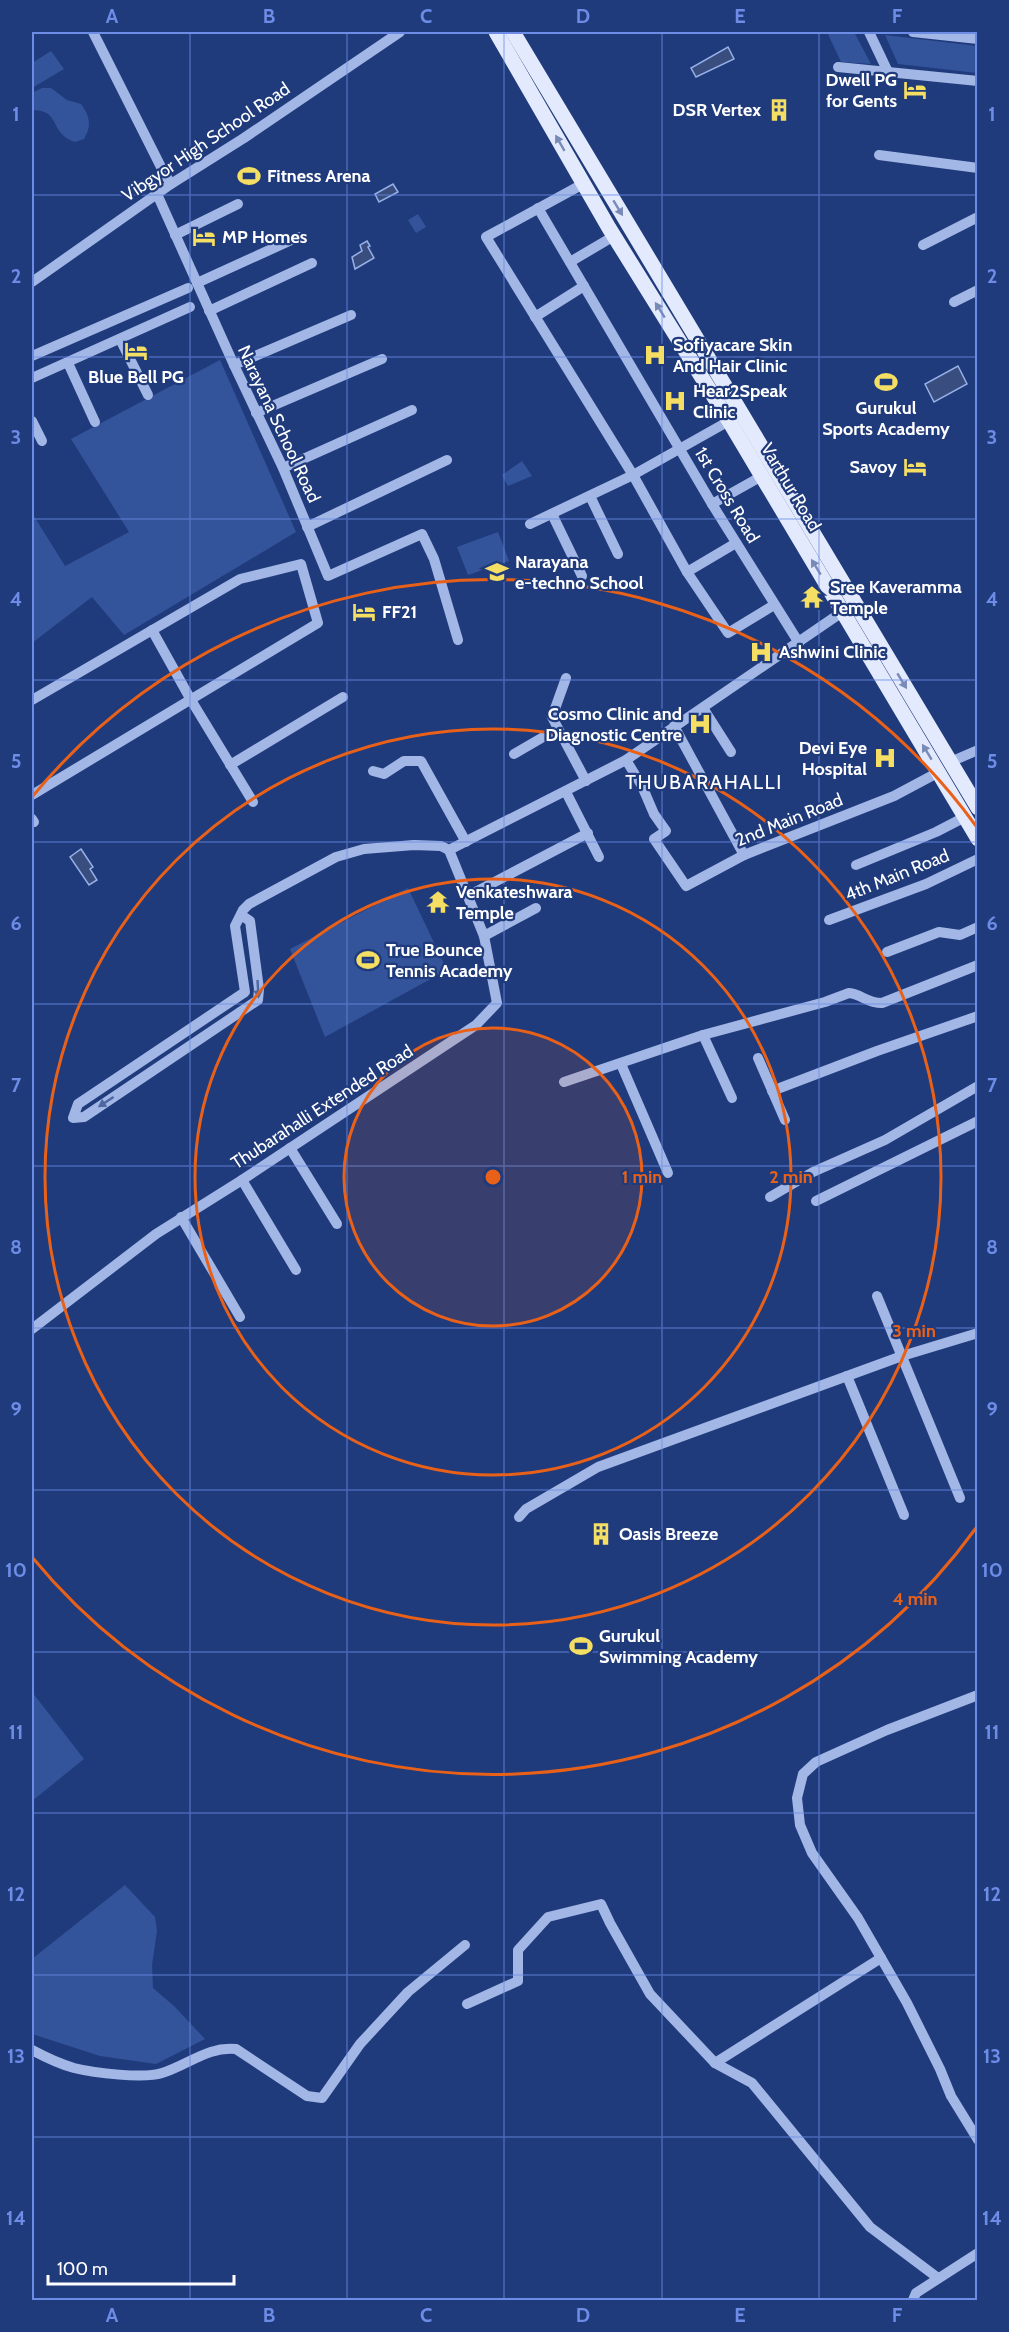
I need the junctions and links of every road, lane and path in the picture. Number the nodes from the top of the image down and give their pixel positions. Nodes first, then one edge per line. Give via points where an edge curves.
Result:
1 (93, 32) edge
2 (400, 32) edge
3 (496, 32) edge
4 (513, 32) edge
5 (869, 32) edge
6 (913, 32) edge
7 (978, 39) edge
8 (838, 66) dead end
9 (888, 72) junction
10 (978, 81) edge
11 (879, 156) dead end
12 (978, 168) edge
13 (594, 170) junction
14 (581, 181) junction
15 (171, 184) junction
16 (157, 194) junction
17 (238, 204) dead end
18 (538, 208) junction
19 (978, 217) edge
20 (175, 235) junction
21 (614, 236) junction
22 (297, 237) dead end
23 (923, 245) dead end
24 (570, 262) junction
25 (312, 263) dead end
26 (32, 282) edge
27 (193, 286) junction
28 (584, 286) junction
29 (978, 290) edge
30 (954, 302) dead end
31 (190, 307) dead end
32 (209, 311) junction
33 (351, 315) dead end
34 (535, 317) junction
35 (120, 339) junction
36 (32, 356) edge
37 (382, 359) dead end
38 (68, 363) junction
39 (234, 365) junction
40 (32, 378) edge
41 (148, 395) dead end
42 (412, 410) dead end
43 (256, 413) junction
44 (729, 421) junction
45 (32, 422) edge
46 (95, 422) dead end
47 (42, 441) dead end
48 (679, 449) junction
49 (447, 460) dead end
50 (283, 468) junction
51 (633, 475) junction
52 (762, 476) junction
53 (590, 496) junction
54 (712, 504) junction
55 (552, 514) junction
56 (530, 524) dead end
57 (307, 526) junction
58 (736, 543) junction
59 (618, 554) dead end
60 (322, 562) junction
61 (303, 572) junction
62 (687, 572) junction
63 (582, 576) dead end
64 (856, 603) junction
65 (774, 604) junction
66 (842, 611) junction
67 (153, 630) junction
68 (458, 640) dead end
69 (799, 643) junction
70 (566, 678) dead end
71 (343, 697) dead end
72 (32, 700) edge
73 (191, 700) junction
74 (703, 708) junction
75 (674, 726) junction
76 (557, 729) junction
77 (978, 750) edge
78 (731, 752) dead end
79 (514, 754) dead end
80 (626, 760) junction
81 (230, 765) junction
82 (945, 767) junction
83 (373, 771) dead end
84 (586, 781) junction
85 (566, 792) junction
86 (32, 795) edge
87 (253, 802) dead end
88 (971, 813) edge
89 (588, 832) junction
90 (978, 839) edge
91 (466, 842) junction
92 (449, 850) junction
93 (744, 855) junction
94 (599, 857) dead end
95 (978, 859) edge
96 (856, 865) dead end
97 (468, 896) junction
98 (536, 908) dead end
99 (241, 915) junction
100 (829, 920) dead end
101 (978, 927) edge
102 (484, 936) junction
103 (887, 952) dead end
104 (255, 961) junction
105 (241, 964) junction
106 (978, 965) edge
107 (978, 1016) edge
108 (196, 1026) junction
109 (703, 1035) junction
110 (203, 1037) junction
111 (167, 1044) junction
112 (175, 1056) junction
113 (758, 1058) dead end
114 (621, 1064) junction
115 (564, 1082) dead end
116 (978, 1086) edge
117 (772, 1091) junction
118 (732, 1098) dead end
119 (784, 1120) dead end
120 (978, 1121) edge
121 (290, 1148) junction
122 (668, 1173) dead end
123 (242, 1180) junction
124 (770, 1197) dead end
125 (816, 1201) dead end
126 (181, 1217) junction
127 (337, 1224) dead end
128 (296, 1270) dead end
129 (877, 1296) dead end
130 (240, 1317) dead end
131 (32, 1329) edge
132 (978, 1333) edge
133 (902, 1356) junction
134 (847, 1376) junction
135 (960, 1498) dead end
136 (904, 1515) dead end
137 (519, 1517) dead end
138 (978, 1695) edge
139 (465, 1946) dead end
140 (881, 1958) junction
141 (467, 2004) dead end
142 (32, 2050) edge
143 (715, 2063) junction
144 (978, 2140) edge
145 (978, 2253) edge
146 (938, 2278) junction
147 (913, 2301) edge

1 - 15 street
2 - 15 street, Vibgyor High School Road
14 -> 3 main road, Varthur Road
4 - 13 main road, Varthur Road
5 - 9 street
6 - 7 street
8 - 9 street
9 - 10 street
11 - 12 street
13 - 14 main road
13 -> 64 main road, Varthur Road
14 - 18 street
14 - 21 main road, Varthur Road
15 - 16 street, Vibgyor High School Road
16 - 20 street, Narayana School Road
16 - 26 street, Vibgyor High School Road
17 - 20 street
18 - 24 street, 1st Cross Road
18 - 34 street via 486,237
19 - 23 street
20 - 27 street, Narayana School Road
21 - 24 street
44 -> 21 main road, Varthur Road
22 - 27 street
24 - 28 street, 1st Cross Road
25 - 32 street
27 - 32 street, Narayana School Road
27 - 36 street
28 - 34 street
28 - 48 street, 1st Cross Road
29 - 30 street
31 - 35 street
32 - 39 street, Narayana School Road
33 - 39 street
34 - 51 street
35 - 38 street
35 - 41 street
37 - 43 street
38 - 40 street
38 - 46 street
39 - 43 street, Narayana School Road
42 - 50 street
43 - 50 street, Narayana School Road
44 - 48 street
44 - 52 main road, Varthur Road
45 - 47 street
48 - 51 street
48 - 54 street, 1st Cross Road
49 - 57 street
50 - 57 street, Narayana School Road
51 - 53 street
51 - 62 street
52 - 54 street
66 -> 52 main road, Varthur Road
53 - 55 street
53 - 59 street
54 - 58 street, 1st Cross Road
55 - 56 street
55 - 63 street
57 - 60 street, Narayana School Road
58 - 62 street
58 - 65 street, 1st Cross Road
60 - 61 street
60 - 68 street via 328,576 422,534 434,560
61 - 67 street via 301,564 240,579
61 - 73 street via 318,623
62 - 65 street via 728,633
64 - 66 street
64 -> 82 main road, Varthur Road
65 - 69 street, 1st Cross Road
66 - 69 street
82 -> 66 main road, Varthur Road
67 - 72 street
67 - 73 street
69 - 74 street
70 - 76 street via 552,711
71 - 81 street
73 - 81 street
73 - 86 street
74 - 75 street
74 - 78 street
75 - 80 street
75 - 93 street
76 - 79 street
76 - 84 street
77 - 82 street, 2nd Main Road
80 - 84 street
80 - 93 street, 2nd Main Road via 666,831 654,839 686,886
81 - 87 street
82 - 88 main road, Varthur Road
82 - 93 street, 2nd Main Road via 894,796
83 - 91 street via 384,774 404,761 421,761
84 - 85 street
85 - 89 street
85 - 91 street
88 - 90 main road, Varthur Road
88 - 96 street
89 - 94 street
89 - 97 street
91 - 92 street
92 - 97 street, Thubarahalli Extended Road
92 - 99 street via 414,845 364,849 336,857 255,900
95 - 100 street, 4th Main Road via 926,884
97 - 102 street, Thubarahalli Extended Road
98 - 102 street
99 - 104 street via 250,921
99 - 105 street via 236,926
101 - 103 street via 960,935 939,932
102 - 121 street, Thubarahalli Extended Road via 497,1003 476,1025
104 - 105 street
104 -> 110 street via 258,1000
105 - 108 street via 245,992
106 - 109 street via 882,1003 849,993
107 - 117 street
108 - 110 street
108 - 111 street
109 - 114 street
109 - 118 street
110 - 112 street
111 - 112 street
112 -> 111 street via 84,1117 73,1118 78,1104
113 - 117 street
114 - 115 street
114 - 122 street
116 - 124 street via 885,1140 813,1172
117 - 119 street
120 - 125 street
121 - 123 street, Thubarahalli Extended Road
121 - 127 street
123 - 126 street, Thubarahalli Extended Road
123 - 128 street
126 - 130 street
126 - 131 street, Thubarahalli Extended Road
129 - 133 street
132 - 133 street
133 - 134 street
133 - 135 street
134 - 136 street
134 - 137 street via 598,1467 536,1502
138 - 140 street via 816,1762 800,1779 800,1825 812,1853
139 - 142 street via 408,1992 360,2044 322,2098 307,2096 236,2049 212,2050 148,2076 75,2068
140 - 143 street
140 - 144 street via 912,2012 951,2096
141 - 143 street via 518,1981 518,1950 548,1917 601,1904 650,1994
143 - 146 street via 752,2083 870,2227
145 - 146 street
146 - 147 street via 916,2293

